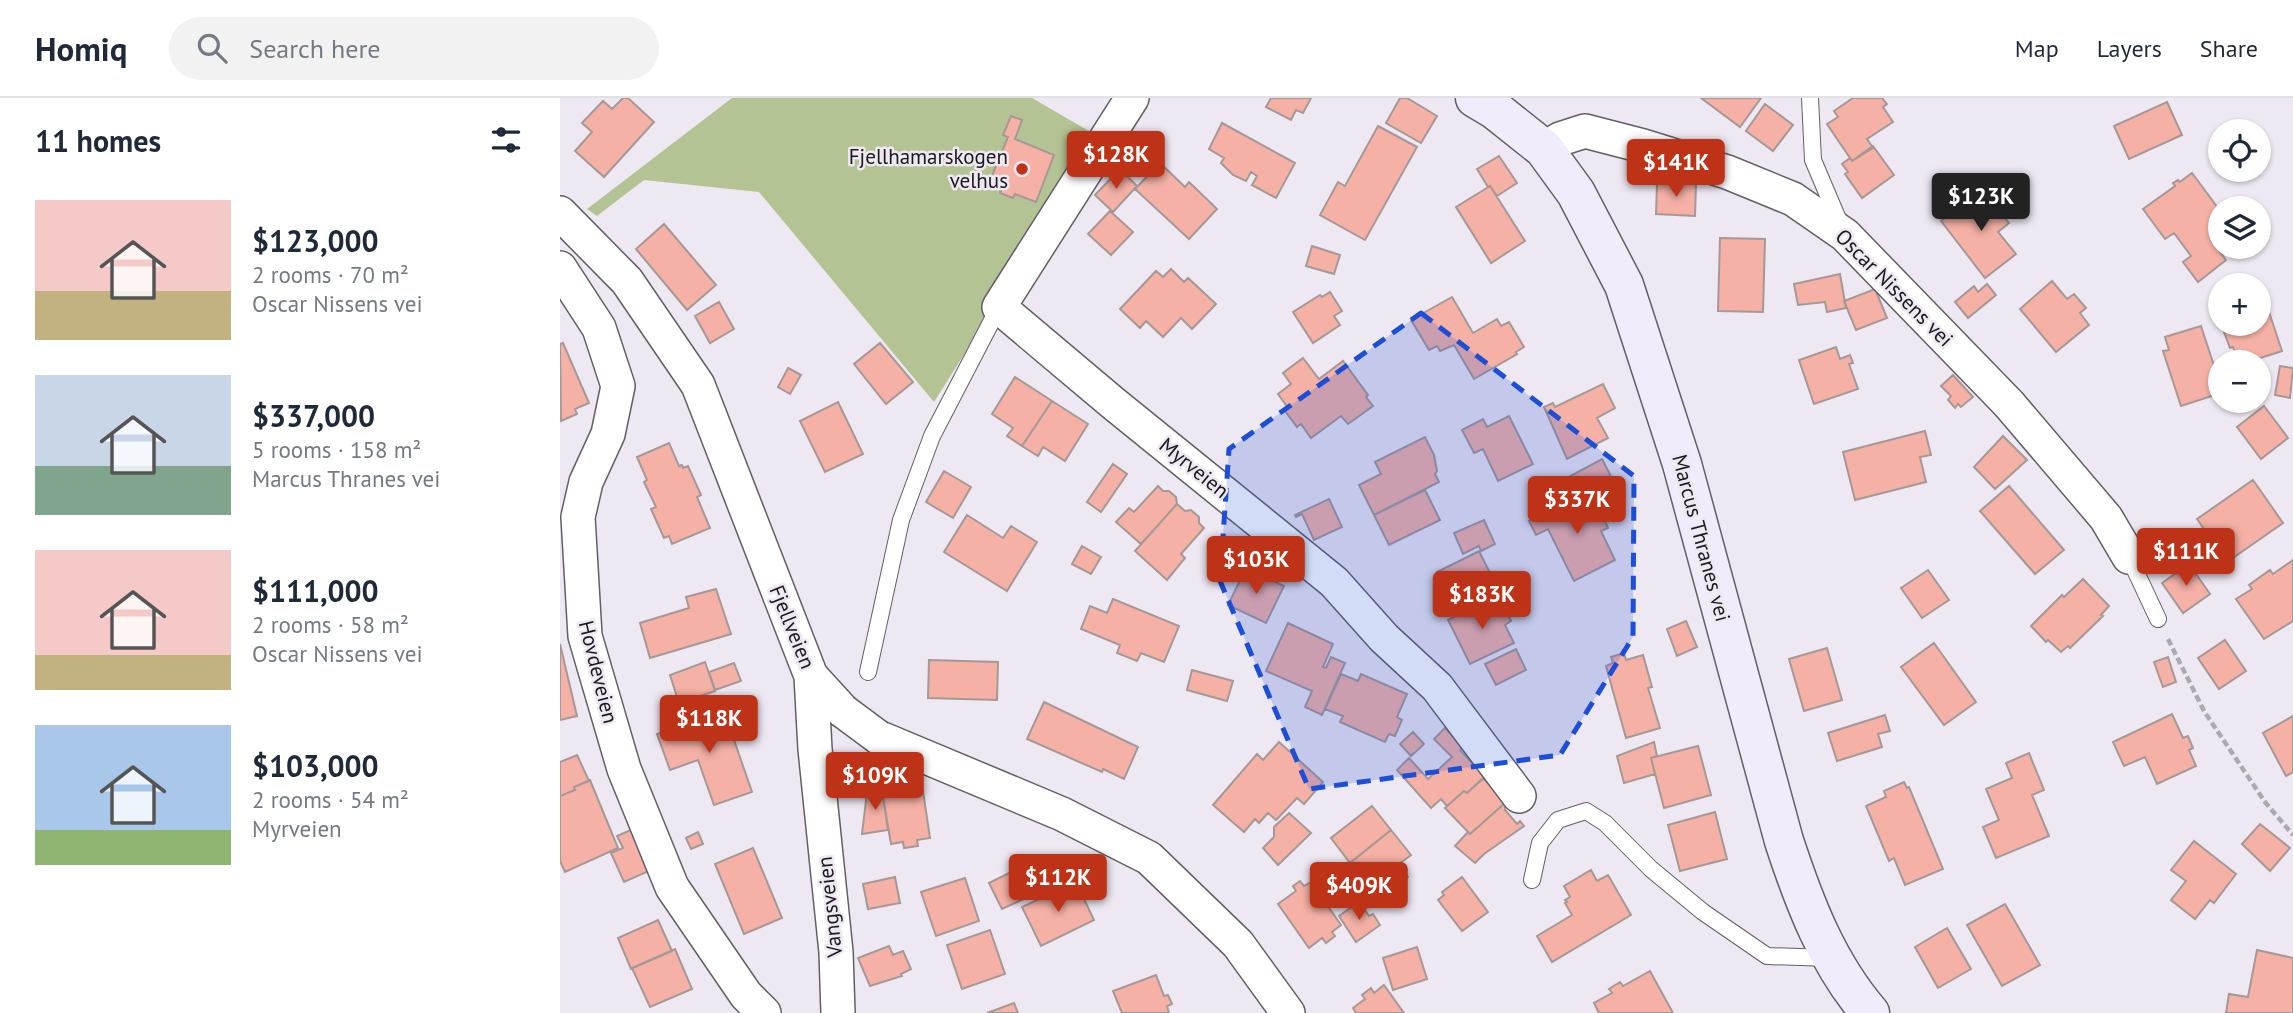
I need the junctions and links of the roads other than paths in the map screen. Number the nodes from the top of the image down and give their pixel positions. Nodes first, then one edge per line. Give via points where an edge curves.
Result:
1 (1132, 98) edge
2 (1475, 98) edge
3 (1810, 98) edge
4 (1544, 149) junction
5 (560, 213) edge
6 (1845, 235) junction
7 (560, 268) edge
8 (999, 306) junction
9 (2129, 557) joint
10 (2158, 619) road end
11 (868, 672) dead end
12 (811, 676) junction
13 (1519, 796) dead end
14 (1532, 880) dead end
15 (1832, 959) junction
16 (764, 1013) edge
17 (838, 1013) edge
18 (1288, 1013) edge
19 (1870, 1013) edge

1 - 8 street
2 - 4 main road, Marcus Thranes vei
3 - 6 lane via 1813,160
4 - 6 street, Oscar Nissens vei via 1585,131 1643,146 1793,199
4 - 15 main road, Marcus Thranes vei via 1576,193 1624,285 1682,464 1784,841 1803,899
5 - 12 street, Fjellveien via 627,281 698,385
6 - 9 street, Oscar Nissens vei via 2009,404 2106,518
7 - 16 street, Hovdeveien via 598,328 618,386 608,434 586,482 578,517 585,636 624,769 672,887 746,995
8 - 11 lane via 932,436 901,520
8 - 13 street, Myrveien via 1334,582 1384,638 1437,687
9 - 10 lane
12 - 17 street, Vangsveien
12 - 18 street, Fjellveien, bridge via 843,711 878,737 1062,814 1149,858 1238,944
14 - 15 lane via 1546,835 1558,820 1586,811 1703,912 1767,957
15 - 19 main road, Marcus Thranes vei

